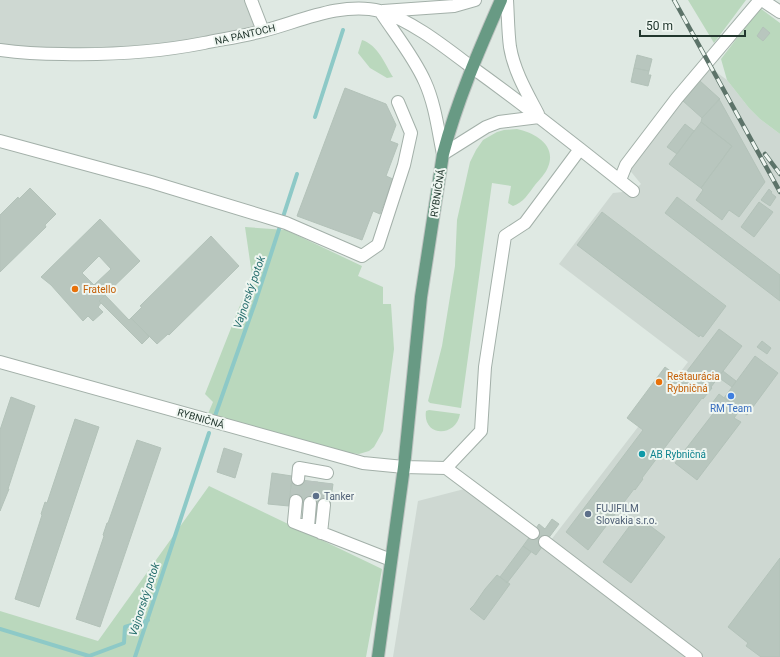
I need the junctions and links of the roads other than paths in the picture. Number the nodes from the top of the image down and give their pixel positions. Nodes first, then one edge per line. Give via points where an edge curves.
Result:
1 (251, 0) edge
2 (475, 0) edge
3 (501, 0) edge
4 (506, 0) edge
5 (761, 0) edge
6 (380, 11) junction
7 (780, 12) edge
8 (263, 31) junction
9 (0, 50) edge
10 (473, 67) junction
11 (398, 102) dead end
12 (539, 117) junction
13 (0, 141) edge
14 (580, 148) junction
15 (443, 154) junction
16 (620, 180) junction
17 (633, 191) dead end
18 (0, 362) edge
19 (341, 457) junction
20 (404, 467) junction
21 (446, 468) junction
22 (298, 479) dead end
23 (296, 501) tunnel mouth
24 (310, 503) tunnel mouth
25 (324, 505) tunnel mouth
26 (308, 527) junction
27 (321, 533) junction
28 (533, 533) dead end
29 (545, 542) dead end
30 (391, 560) junction
31 (378, 657) edge
32 (696, 657) edge

1 - 8 street
2 - 6 street via 454,6
3 - 10 main road, RYBNIČNÁ
4 - 12 street via 513,59 521,82
5 - 7 street
5 - 16 street via 672,104 626,166
6 - 8 street, NA PÁNTOCH via 343,10
6 - 10 street, NA PÁNTOCH via 420,30
6 - 15 street via 425,82
8 - 9 street, NA PÁNTOCH via 203,44 142,52 87,55
10 - 12 street, NA PÁNTOCH
10 - 15 main road, RYBNIČNÁ
11 - 13 street via 411,133 404,165 378,245 362,256 286,223 151,182
12 - 14 street, NA PÁNTOCH
12 - 15 street via 499,122 486,127
14 - 16 street, NA PÁNTOCH
14 - 21 street via 525,223 505,236 485,366 481,431
15 - 20 main road, RYBNIČNÁ via 421,297
16 - 17 street, NA PÁNTOCH
18 - 19 street, RYBNIČNÁ
19 - 20 street, RYBNIČNÁ via 363,463
19 - 22 street via 327,478 313,476 300,468
20 - 21 street
20 - 30 main road, RYBNIČNÁ
21 - 28 street
23 - 26 street via 294,522
24 - 26 street
25 - 27 street
26 - 27 street
27 - 30 street
29 - 32 street
30 - 31 main road, RYBNIČNÁ

